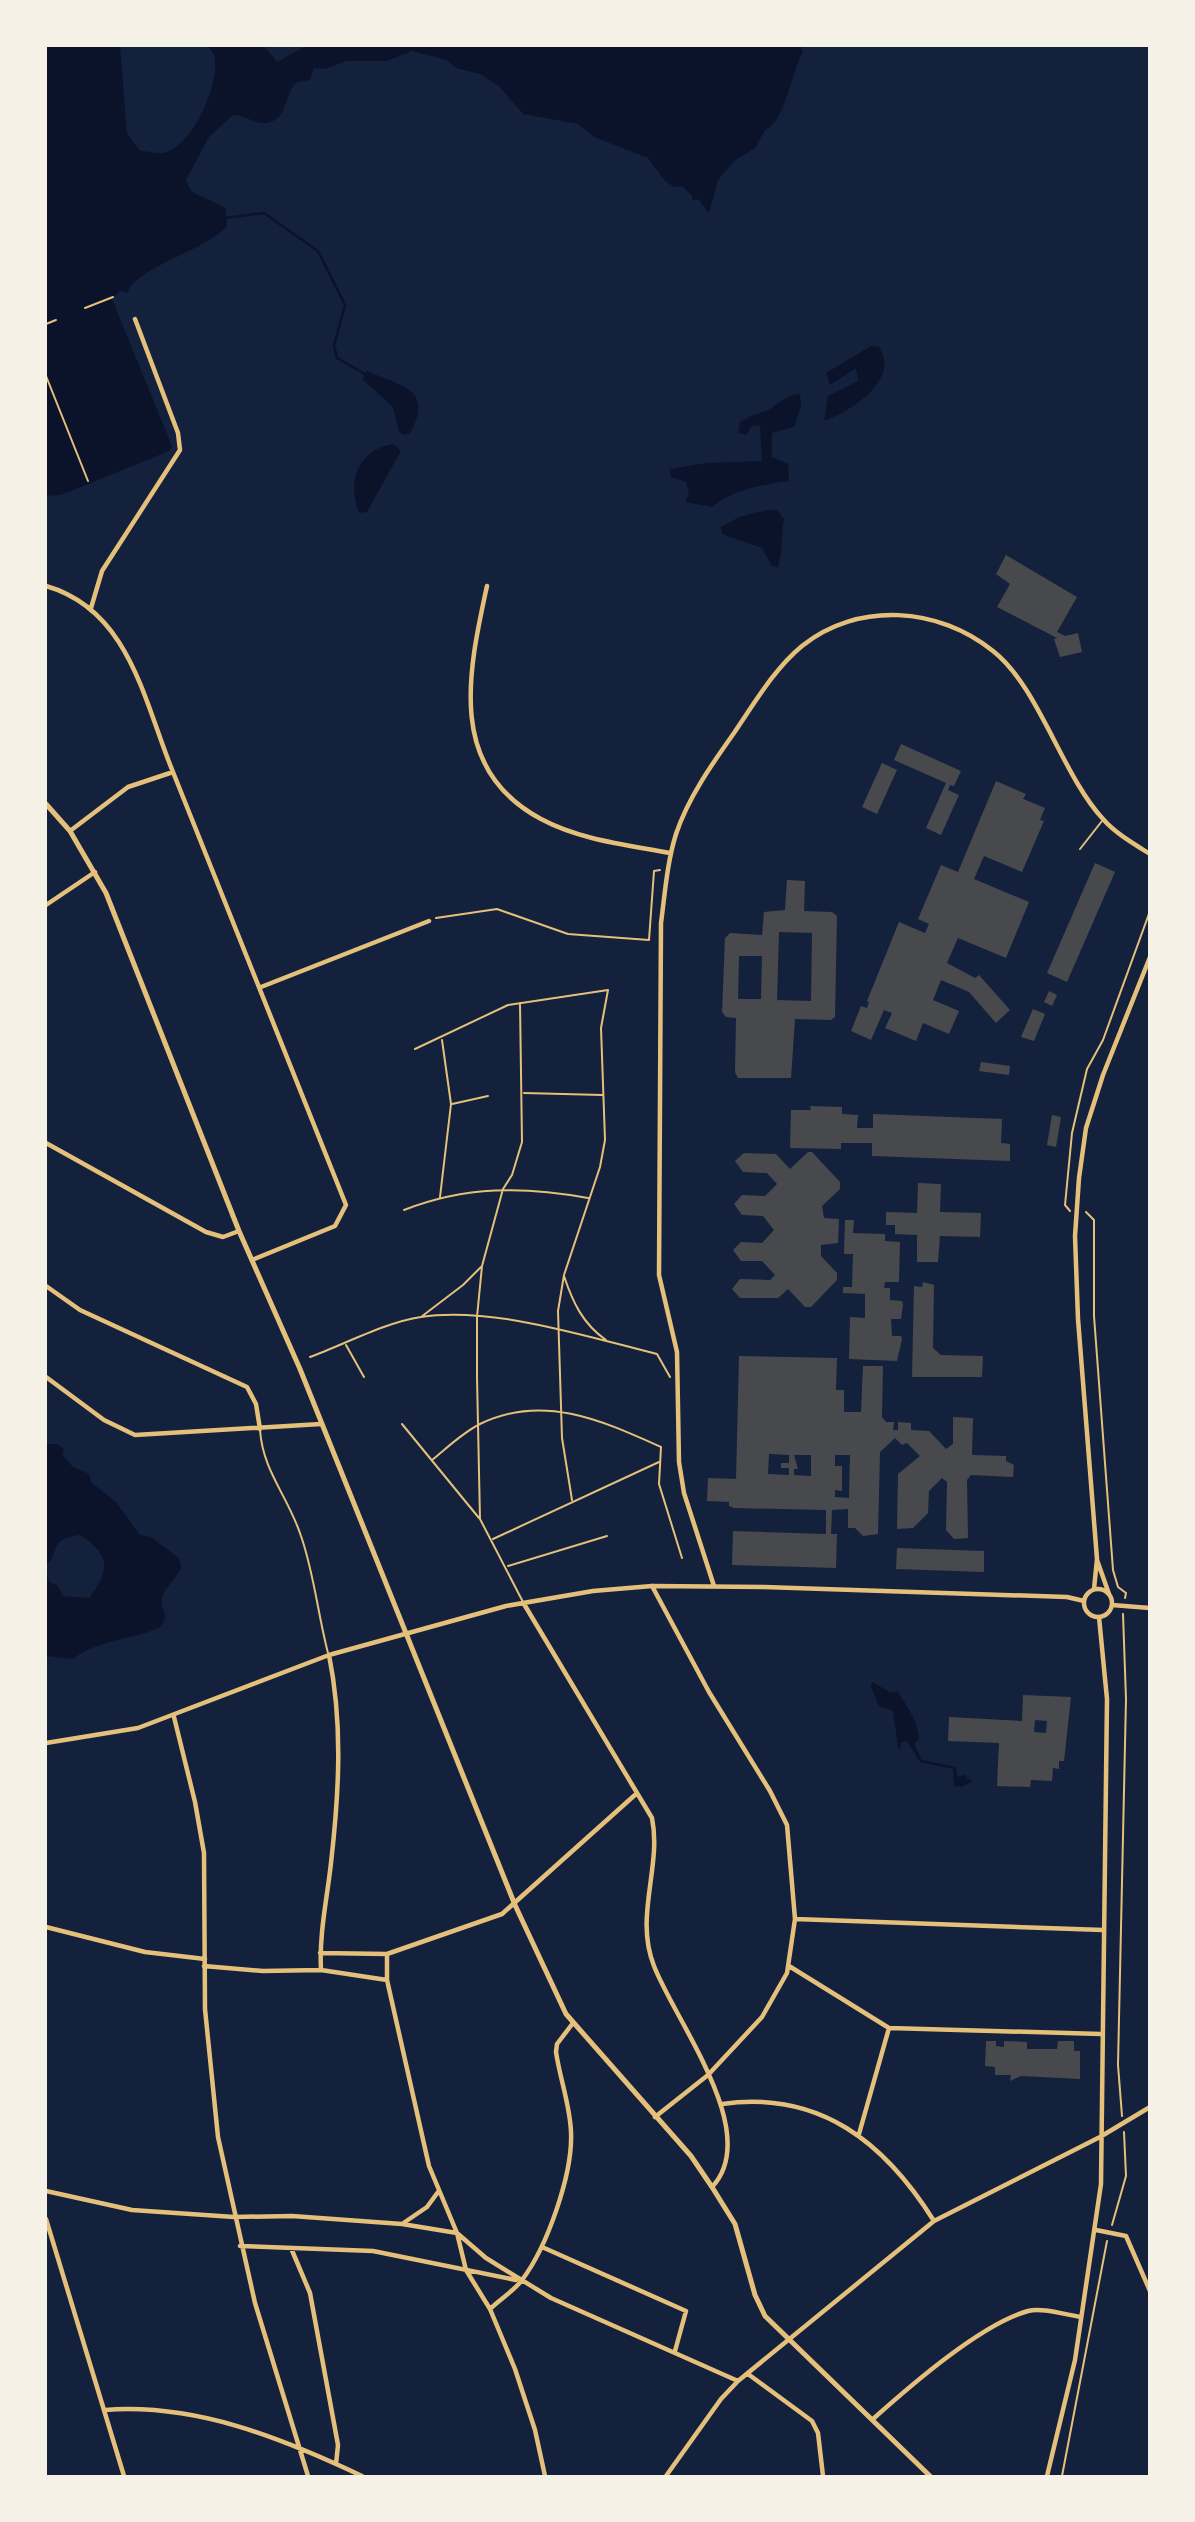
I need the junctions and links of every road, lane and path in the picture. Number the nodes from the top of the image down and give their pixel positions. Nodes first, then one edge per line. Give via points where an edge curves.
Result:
1 (113, 297) dead end
2 (85, 308) dead end
3 (135, 319) dead end
4 (57, 320) dead end
5 (46, 324) edge
6 (46, 376) edge
7 (88, 481) dead end
8 (46, 586) edge
9 (487, 586) dead end
10 (91, 608) junction
11 (173, 772) junction
12 (46, 804) edge
13 (1103, 820) junction
14 (69, 831) junction
15 (1080, 849) dead end
16 (670, 853) junction
17 (1150, 854) edge
18 (668, 871) junction
19 (95, 872) junction
20 (46, 905) edge
21 (1150, 911) edge
22 (429, 920) joint
23 (1150, 957) edge
24 (261, 987) junction
25 (520, 1002) junction
26 (442, 1039) junction
27 (415, 1049) dead end
28 (523, 1093) junction
29 (604, 1095) junction
30 (488, 1096) dead end
31 (451, 1104) junction
32 (46, 1143) edge
33 (502, 1189) junction
34 (440, 1197) junction
35 (589, 1198) junction
36 (404, 1210) dead end
37 (1076, 1210) junction
38 (239, 1231) junction
39 (252, 1260) junction
40 (482, 1266) junction
41 (564, 1275) junction
42 (46, 1286) edge
43 (420, 1317) junction
44 (477, 1317) junction
45 (558, 1329) junction
46 (610, 1342) junction
47 (345, 1344) junction
48 (310, 1357) dead end
49 (46, 1377) edge
50 (364, 1377) dead end
51 (670, 1377) dead end
52 (561, 1412) junction
53 (321, 1424) junction
54 (402, 1424) dead end
55 (479, 1425) junction
56 (260, 1429) junction
57 (432, 1460) junction
58 (660, 1461) junction
59 (572, 1500) junction
60 (480, 1520) junction
61 (607, 1536) dead end
62 (492, 1540) junction
63 (682, 1558) dead end
64 (1097, 1559) junction
65 (507, 1566) junction
66 (652, 1586) junction
67 (714, 1586) junction
68 (1094, 1589) junction
69 (1109, 1594) junction
70 (1084, 1601) junction
71 (524, 1604) junction
72 (1112, 1605) junction
73 (1124, 1605) junction
74 (1150, 1608) edge
75 (1099, 1617) junction
76 (405, 1634) junction
77 (329, 1654) junction
78 (174, 1716) junction
79 (46, 1744) edge
80 (636, 1794) junction
81 (514, 1905) junction
82 (795, 1919) junction
83 (46, 1927) edge
84 (1103, 1930) junction
85 (320, 1953) junction
86 (387, 1954) junction
87 (205, 1959) junction
88 (204, 1966) junction
89 (789, 1966) junction
90 (321, 1970) junction
91 (387, 1980) junction
92 (573, 2023) junction
93 (889, 2028) junction
94 (1101, 2034) junction
95 (708, 2075) junction
96 (722, 2104) junction
97 (1150, 2108) edge
98 (655, 2117) junction
99 (1122, 2123) junction
100 (859, 2134) junction
101 (1100, 2137) junction
102 (712, 2187) junction
103 (46, 2190) edge
104 (439, 2191) junction
105 (234, 2217) junction
106 (46, 2219) edge
107 (934, 2221) junction
108 (402, 2224) junction
109 (1096, 2230) junction
110 (1110, 2231) junction
111 (457, 2233) junction
112 (240, 2246) junction
113 (541, 2247) junction
114 (291, 2248) junction
115 (466, 2270) junction
116 (521, 2281) junction
117 (1148, 2282) edge
118 (1150, 2291) edge
119 (490, 2309) junction
120 (1081, 2317) junction
121 (789, 2341) junction
122 (675, 2351) junction
123 (748, 2374) junction
124 (738, 2381) junction
125 (105, 2410) junction
126 (873, 2419) junction
127 (300, 2450) junction
128 (336, 2464) junction
129 (124, 2476) edge
130 (308, 2476) edge
131 (362, 2476) edge
132 (545, 2476) edge
133 (666, 2476) edge
134 (823, 2476) edge
135 (930, 2476) edge
136 (1047, 2476) edge
137 (1062, 2476) edge

1 - 2 path
3 - 10 street via 178,433 180,450 102,570
4 - 5 path
6 - 7 path
8 - 10 street
9 - 16 street via 469,697 474,740 489,773 508,798 542,820 587,836
10 - 11 street via 117,639 137,674
11 - 14 street via 128,787
11 - 24 street
12 - 14 street
13 - 15 lane
13 - 16 street via 1023,688 995,652 949,625 920,616 872,615 824,630 784,663 720,753 685,812
13 - 17 street
14 - 19 street
16 - 18 street
18 - 22 path via 654,871 649,940 568,934 497,909
18 - 67 street via 661,923 659,1275 677,1352 684,1493
19 - 20 street
19 - 38 street
21 - 37 path via 1103,1040 1086,1073 1072,1133 1065,1205 1067,1211
22 - 24 street
23 - 37 street via 1086,1128
24 - 39 street via 346,1205 335,1226
25 - 26 lane
25 - 28 lane
25 - 29 lane via 608,990 601,1028
26 - 27 lane
26 - 31 lane
28 - 29 lane
28 - 33 lane via 522,1142 512,1175
29 - 35 lane via 605,1140
30 - 31 lane
31 - 34 lane
32 - 38 street via 206,1232 223,1237
33 - 34 lane
33 - 35 lane
33 - 40 lane
34 - 36 lane
35 - 41 lane
37 - 64 street via 1078,1319
37 - 73 path via 1087,1212 1094,1220 1094,1317 1113,1575 1126,1593
38 - 39 street
39 - 53 street
40 - 43 lane
40 - 44 lane
41 - 45 lane
41 - 46 lane via 573,1303 592,1330
42 - 56 street via 80,1310 247,1387 256,1404
43 - 44 lane
43 - 47 lane
44 - 45 lane
44 - 55 lane
45 - 46 lane
45 - 52 lane
46 - 51 lane via 657,1354
47 - 48 lane
47 - 50 lane
49 - 56 street via 104,1420 135,1435
52 - 55 lane via 502,1416
52 - 58 lane via 597,1418 661,1447
52 - 59 lane
53 - 56 street
53 - 76 street
54 - 57 lane
55 - 57 lane
55 - 60 lane
56 - 77 lane via 262,1455 293,1511 303,1540
57 - 60 lane
58 - 59 lane
58 - 63 lane via 659,1484
59 - 62 lane
60 - 62 lane
61 - 65 lane
62 - 65 lane
64 - 68 street
64 - 69 street
65 - 71 lane
66 - 67 street
66 - 71 street
66 - 82 street via 787,1825
67 - 70 street via 901,1590
68 - 69 street
68 - 70 street
69 - 72 street
70 - 75 street via 1087,1613
71 - 76 street
71 - 80 street
72 - 73 street
72 - 75 street
73 - 74 street
73 - 99 path via 1118,2065
75 - 84 street via 1107,1699
76 - 77 street
76 - 81 street
77 - 78 street
77 - 85 street via 340,1740
78 - 79 street via 138,1728
78 - 87 street via 204,1853
80 - 81 street
80 - 95 street via 652,1818 655,1832 646,1943
81 - 86 street via 502,1914
81 - 92 street
82 - 84 street
82 - 89 street
83 - 87 street via 145,1952
84 - 94 street
85 - 86 street
85 - 90 street
86 - 91 street
87 - 88 street
88 - 90 street
88 - 105 street via 210,2073
89 - 93 street
89 - 95 street via 762,2018
90 - 91 street
91 - 104 street via 410,2091
92 - 98 street
92 - 113 street via 556,2052 571,2130 570,2157
93 - 94 street
93 - 100 street
94 - 101 street
95 - 96 street
95 - 98 street
96 - 100 street via 756,2101 797,2107
96 - 102 street via 727,2164
97 - 99 street
98 - 102 street
99 - 101 street
99 - 110 path via 1126,2176
100 - 107 street via 905,2178
101 - 107 street
101 - 109 street
102 - 121 street via 734,2224 765,2316
103 - 105 street via 132,2210
104 - 108 street
104 - 111 street
105 - 108 street
105 - 112 street
106 - 125 street
107 - 121 street
108 - 111 street
109 - 110 street
109 - 120 street
110 - 117 street via 1126,2236
110 - 137 path
111 - 115 street
111 - 116 street
112 - 114 street
112 - 127 street
113 - 116 street
113 - 122 street via 686,2311
114 - 115 street via 373,2251
114 - 128 street via 310,2293 338,2445
115 - 116 street
115 - 119 street
116 - 119 street
116 - 122 street
117 - 118 street
119 - 132 street via 523,2393
120 - 126 street via 1030,2310 1011,2319 969,2341
120 - 136 street
121 - 123 street
121 - 126 street
122 - 124 street
123 - 124 street
123 - 134 street via 812,2421 818,2433
124 - 133 street
125 - 127 street via 133,2407 207,2417
125 - 129 street
126 - 135 street
127 - 128 street
127 - 130 street
128 - 131 street

